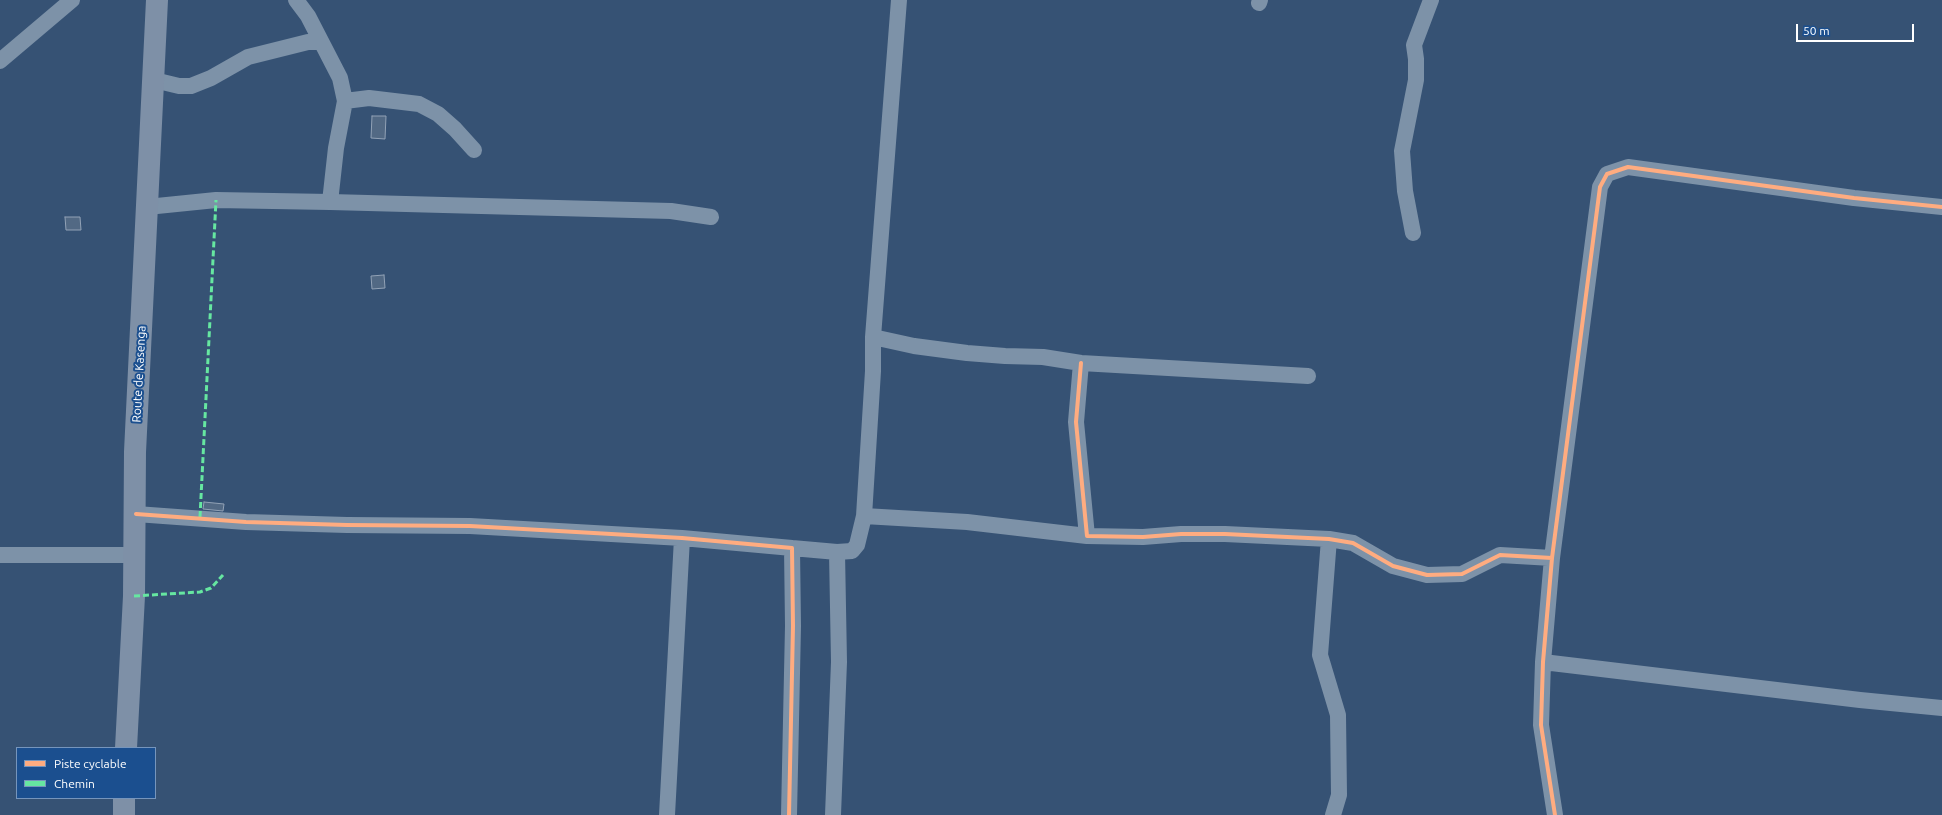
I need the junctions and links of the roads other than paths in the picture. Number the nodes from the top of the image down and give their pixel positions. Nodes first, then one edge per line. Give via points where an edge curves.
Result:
1 (72, 0) edge
2 (157, 0) edge
3 (296, 0) edge
4 (899, 0) edge
5 (1431, 0) edge
6 (321, 42) junction
7 (0, 61) edge
8 (154, 80) junction
9 (345, 101) junction
10 (474, 150) dead end
11 (330, 202) junction
12 (147, 207) junction
13 (1942, 207) edge
14 (711, 217) dead end
15 (1413, 233) dead end
16 (873, 337) junction
17 (1081, 363) junction
18 (1308, 376) dead end
19 (136, 514) junction
20 (864, 516) junction
21 (1087, 536) junction
22 (682, 538) junction
23 (1329, 539) junction
24 (792, 548) junction
25 (837, 552) junction
26 (0, 555) edge
27 (135, 555) junction
28 (1552, 558) junction
29 (1543, 662) junction
30 (1942, 708) edge
31 (126, 747) edge
32 (124, 799) edge
33 (124, 815) edge
34 (667, 815) edge
35 (790, 815) edge
36 (833, 815) edge
37 (1333, 815) edge
38 (1555, 815) edge

1 - 7 street
2 - 8 highway, Route de Kasenga
3 - 6 street via 308,16
4 - 16 street
5 - 15 street via 1414,45 1416,80 1402,151 1405,191
6 - 8 street via 308,42 248,57 211,78 190,86
6 - 9 street via 340,78
8 - 12 highway, Route de Kasenga
9 - 10 street via 369,98 419,104 438,114
9 - 11 street
11 - 12 street via 216,200
11 - 14 street via 671,211
12 - 19 highway, Route de Kasenga via 135,452
13 - 28 street via 1854,198 1628,167 1607,174 1600,187
16 - 17 street via 967,353 1043,357
16 - 20 street
17 - 18 street
17 - 21 street via 1076,422
19 - 22 street via 254,522 470,526
19 - 27 highway, Route de Kasenga
20 - 21 street via 967,522
20 - 25 street via 857,545 852,551
21 - 23 street via 1112,538 1225,534
22 - 24 street
22 - 34 street
23 - 28 street via 1353,543 1393,566 1427,575 1462,574 1500,555
23 - 37 street via 1320,655 1338,715 1339,795
24 - 25 street
24 - 35 street
25 - 36 street via 839,662
26 - 27 street
27 - 31 highway, Route de Kasenga
28 - 29 street
29 - 30 street
29 - 38 street via 1541,725
32 - 33 highway

